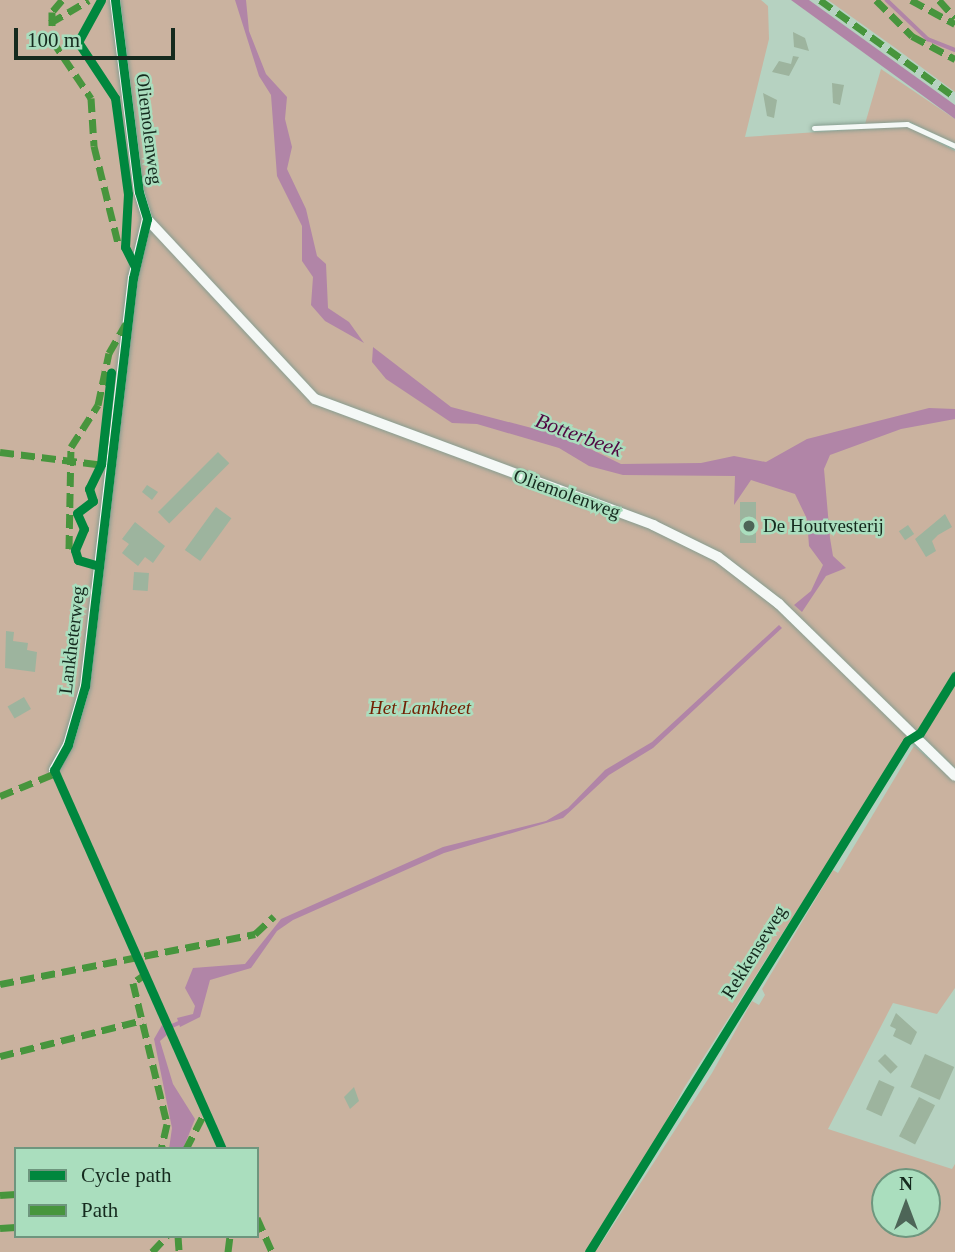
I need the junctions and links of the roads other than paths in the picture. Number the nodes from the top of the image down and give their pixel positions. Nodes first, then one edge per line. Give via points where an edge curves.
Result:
1 (115, 0) edge
2 (814, 128) dead end
3 (955, 146) edge
4 (147, 219) junction
5 (54, 770) dead end
6 (955, 776) edge

1 - 4 street, Oliemolenweg
2 - 3 lane via 907,124
4 - 5 street, Lankheterweg via 133,278 85,686 68,745
4 - 6 street, Oliemolenweg via 315,399 653,525 718,557 779,604

